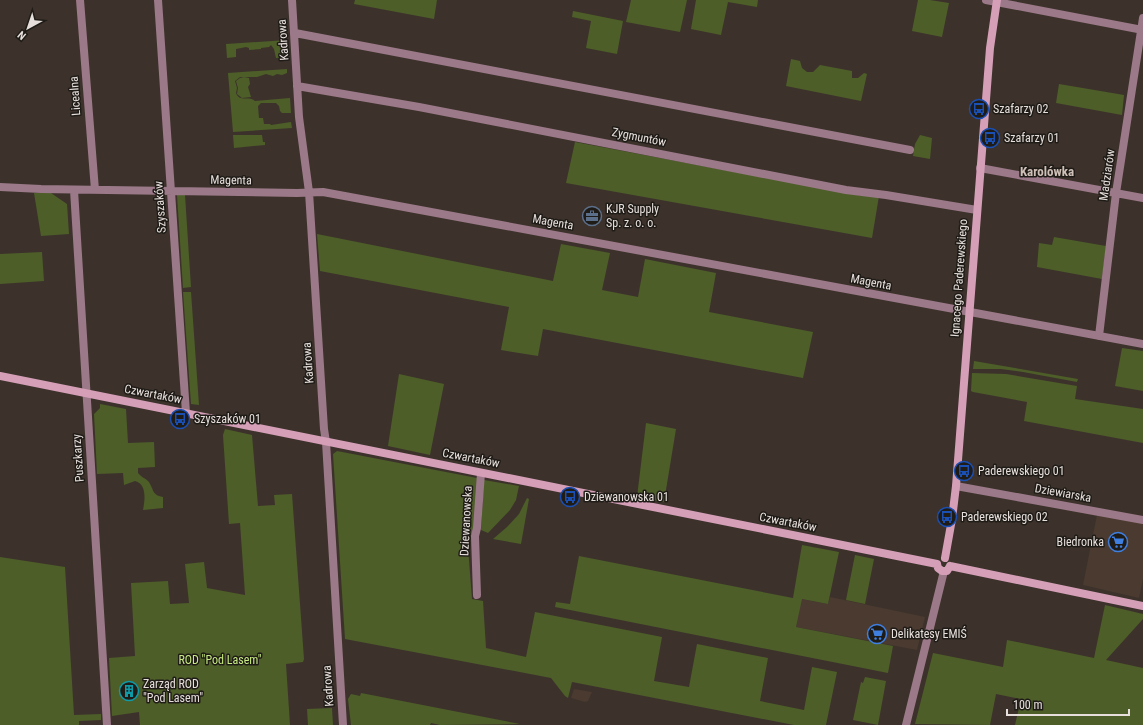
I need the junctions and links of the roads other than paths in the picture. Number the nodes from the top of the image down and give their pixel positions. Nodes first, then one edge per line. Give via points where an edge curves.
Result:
1 (80, 0) edge
2 (158, 0) edge
3 (292, 0) edge
4 (986, 0) edge
5 (996, 1) edge
6 (1143, 18) edge
7 (1142, 30) edge
8 (295, 33) junction
9 (297, 86) junction
10 (910, 150) dead end
11 (980, 168) junction
12 (0, 187) edge
13 (74, 190) junction
14 (95, 190) junction
15 (171, 191) junction
16 (309, 192) junction
17 (1116, 193) junction
18 (1143, 198) edge
19 (977, 210) junction
20 (969, 313) junction
21 (1099, 336) junction
22 (1143, 344) edge
23 (0, 376) edge
24 (86, 393) junction
25 (186, 413) junction
26 (326, 442) junction
27 (481, 473) junction
28 (956, 486) junction
29 (1143, 520) edge
30 (945, 558) junction
31 (937, 564) junction
32 (947, 569) junction
33 (477, 595) dead end
34 (1143, 606) edge
35 (107, 725) edge
36 (343, 725) edge
37 (906, 725) edge

1 - 14 street, Licealna
2 - 15 street, Szyszaków
3 - 8 street, Kadrowa
4 - 5 street
5 - 7 street
5 - 11 street, Ignacego Paderewskiego
6 - 7 street, Madziarów
7 - 17 street, Madziarów
8 - 9 street, Kadrowa
8 - 10 street
9 - 16 street, Kadrowa
9 - 19 street, Zygmuntów via 426,108 846,190
11 - 17 street
11 - 19 street, Ignacego Paderewskiego
12 - 13 street, Magenta
13 - 14 street, Magenta
13 - 24 street, Puszkarzy
14 - 15 street, Magenta
15 - 16 street, Magenta
15 - 25 street, Szyszaków
16 - 20 street, Magenta via 323,192
16 - 26 street, Kadrowa
17 - 18 street
17 - 21 street, Madziarów
19 - 20 street, Ignacego Paderewskiego
20 - 21 street, Magenta
20 - 28 street, Ignacego Paderewskiego
21 - 22 street, Magenta
23 - 24 street, Czwartaków
24 - 25 street, Czwartaków
24 - 35 street, Puszkarzy
25 - 26 street, Czwartaków
26 - 27 street, Czwartaków
26 - 36 street, Kadrowa
27 - 31 street, Czwartaków
27 - 33 street, Dziewanowska via 475,536
28 - 29 street, Dziewiarska
28 - 30 street, Ignacego Paderewskiego
30 - 31 street via 940,559
30 - 32 street via 949,561
31 - 32 street via 938,569
32 - 34 street
32 - 37 street

